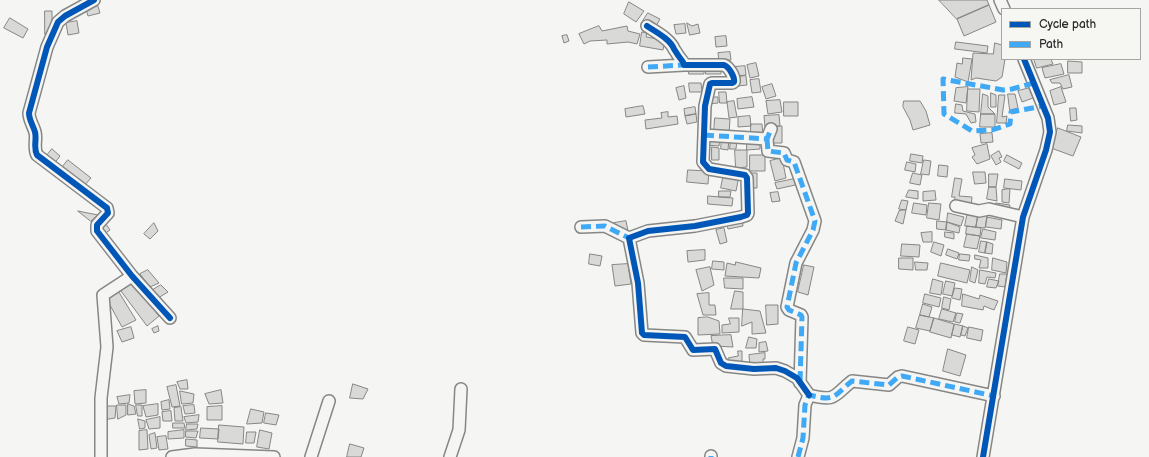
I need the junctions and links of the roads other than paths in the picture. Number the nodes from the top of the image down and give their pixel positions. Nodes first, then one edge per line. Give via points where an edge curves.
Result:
1 (94, 0) edge
2 (647, 26) dead end
3 (1024, 60) edge
4 (684, 65) junction
5 (648, 67) dead end
6 (704, 135) junction
7 (956, 206) dead end
8 (1023, 217) junction
9 (581, 226) dead end
10 (629, 238) junction
11 (132, 276) junction
12 (170, 318) dead end
13 (800, 383) junction
14 (461, 389) dead end
15 (809, 395) junction
16 (994, 396) junction
17 (329, 401) dead end
18 (187, 456) edge
19 (244, 456) edge
20 (101, 457) edge
21 (172, 457) edge
22 (274, 457) edge
23 (311, 457) edge
24 (450, 457) edge
25 (798, 457) edge
26 (983, 457) edge

1 - 11 street via 58,22 47,47 29,117 35,132 34,146 37,155 108,210 97,224 97,231
2 - 4 street via 673,47
3 - 8 street via 1048,118 1050,132
4 - 5 street
4 - 6 street via 724,65 734,79 732,83 710,84 705,106
6 - 10 street via 703,162 706,167 746,176 747,216 695,226 648,231
6 - 13 street via 769,134 768,151 784,153 787,160 794,162 815,221 796,263 787,307 802,318
7 - 8 street
8 - 16 street
9 - 10 street via 605,226
10 - 13 street via 638,283 642,334 685,337 693,350 715,349 721,363 726,366 776,368 791,374
11 - 12 street
11 - 20 street via 103,295 107,347 101,398
13 - 15 street
14 - 24 street via 459,430
15 - 16 street via 829,398 838,394 852,381 889,385 900,376
15 - 25 street via 805,405 803,438
16 - 26 street
17 - 23 street
18 - 19 street
18 - 21 street
19 - 22 street

